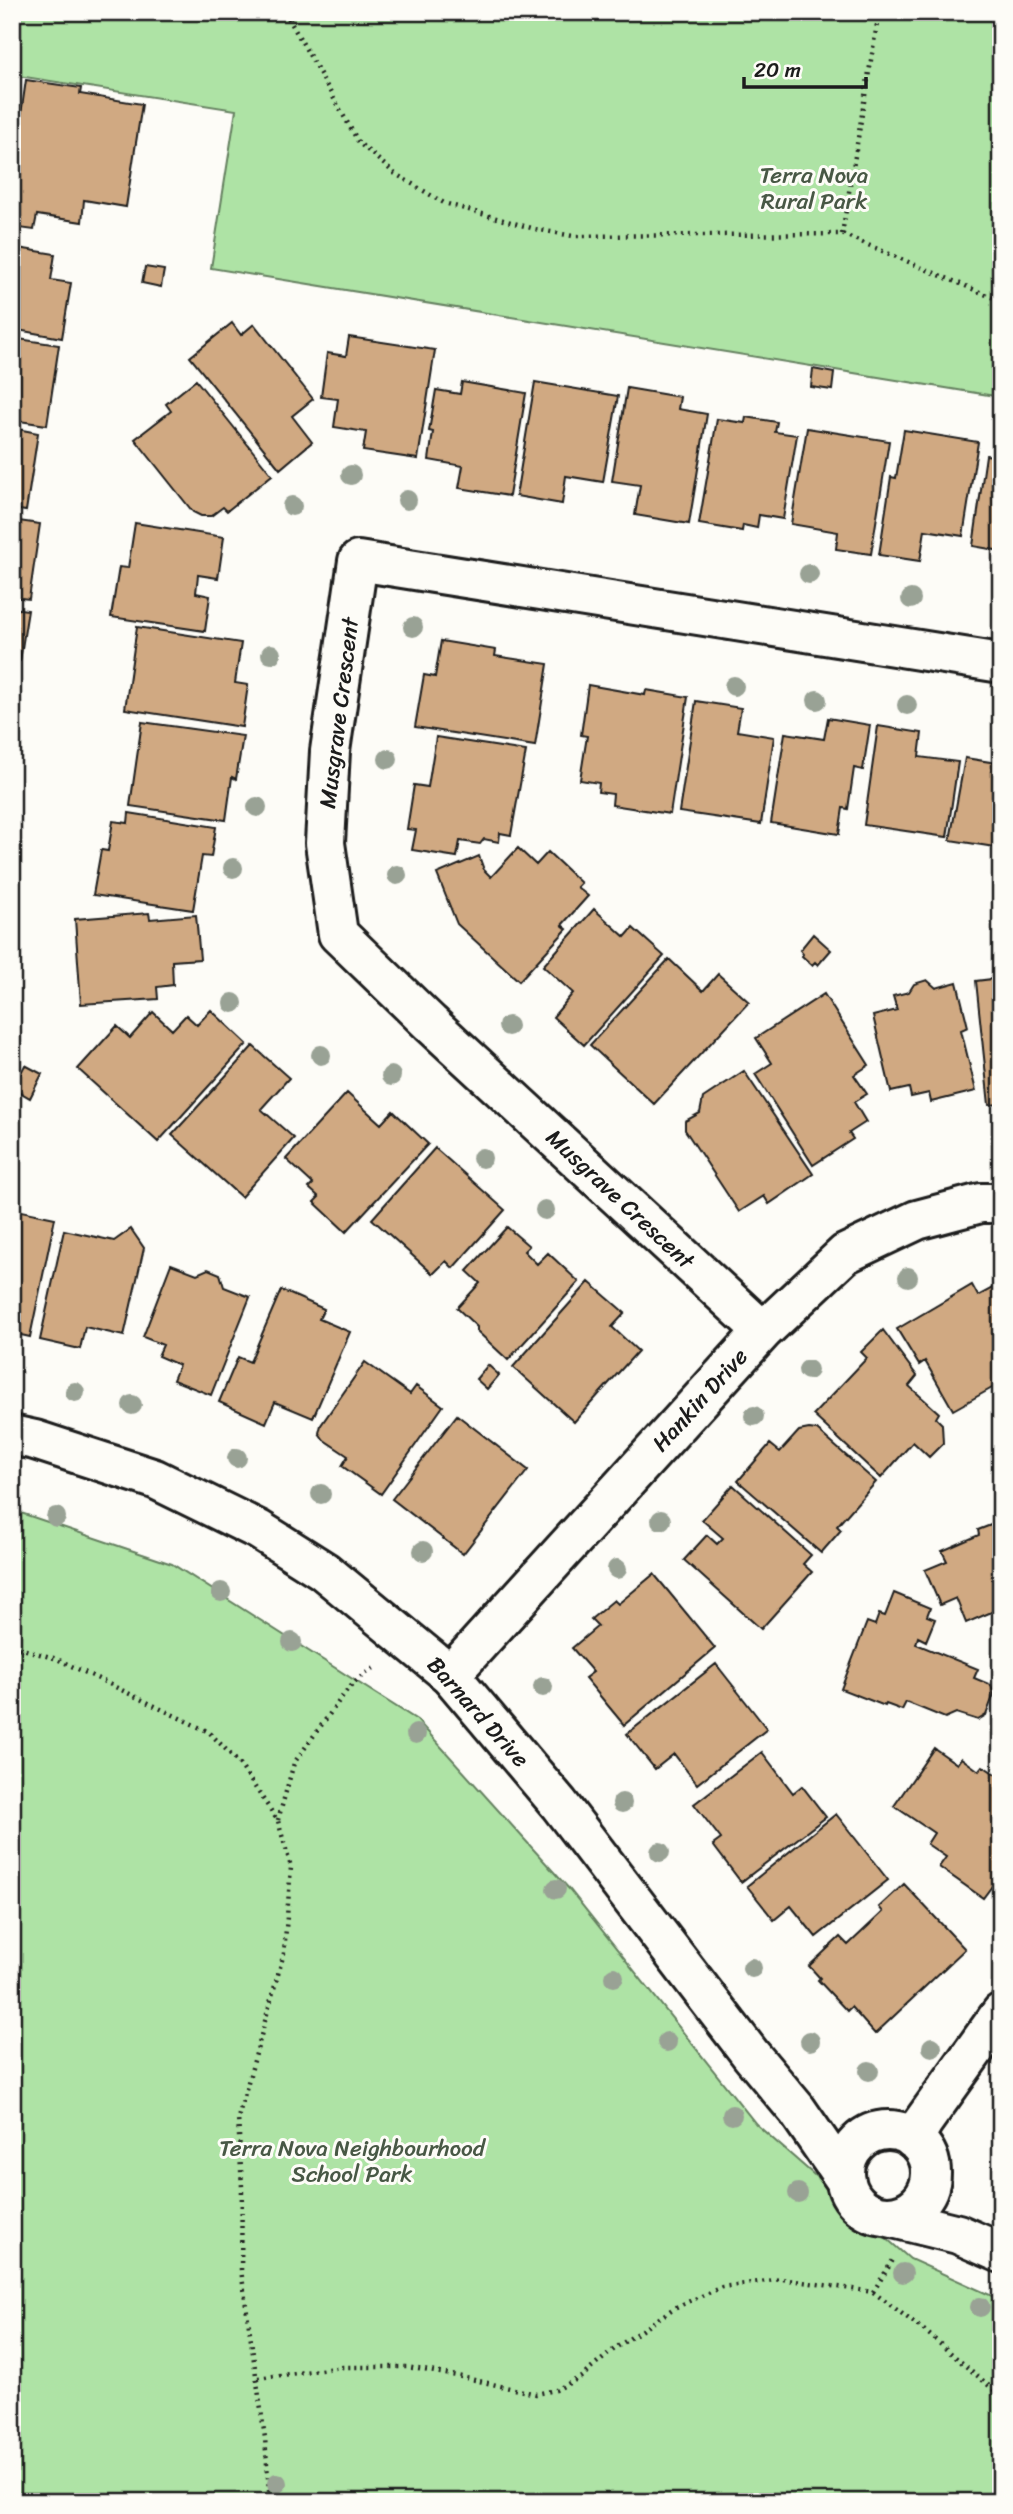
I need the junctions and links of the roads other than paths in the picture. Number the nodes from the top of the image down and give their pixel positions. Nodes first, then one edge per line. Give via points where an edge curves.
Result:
1 (1001, 663) edge
2 (1001, 1203) edge
3 (763, 1331) junction
4 (12, 1435) edge
5 (450, 1675) junction
6 (1001, 2013) edge
7 (796, 2110) junction
8 (897, 2135) junction
9 (930, 2172) junction
10 (846, 2181) junction
11 (885, 2216) junction
12 (958, 2234) junction
13 (1001, 2253) edge

1 - 3 street, Musgrave Crescent via 358,561 330,751 325,843 338,934
2 - 3 street, Hankin Drive via 981,1203 917,1220 845,1254
3 - 5 street, Hankin Drive
4 - 5 street, Barnard Drive via 155,1479 259,1530 324,1571
5 - 7 street, Barnard Drive via 559,1804
6 - 8 street via 923,2122
7 - 8 street
7 - 10 street, Barnard Drive
8 - 9 street via 921,2146
8 - 10 street via 868,2134 857,2143 845,2167
9 - 11 street via 922,2199 899,2214
9 - 12 street
10 - 11 street via 859,2205
11 - 12 street
12 - 13 street

